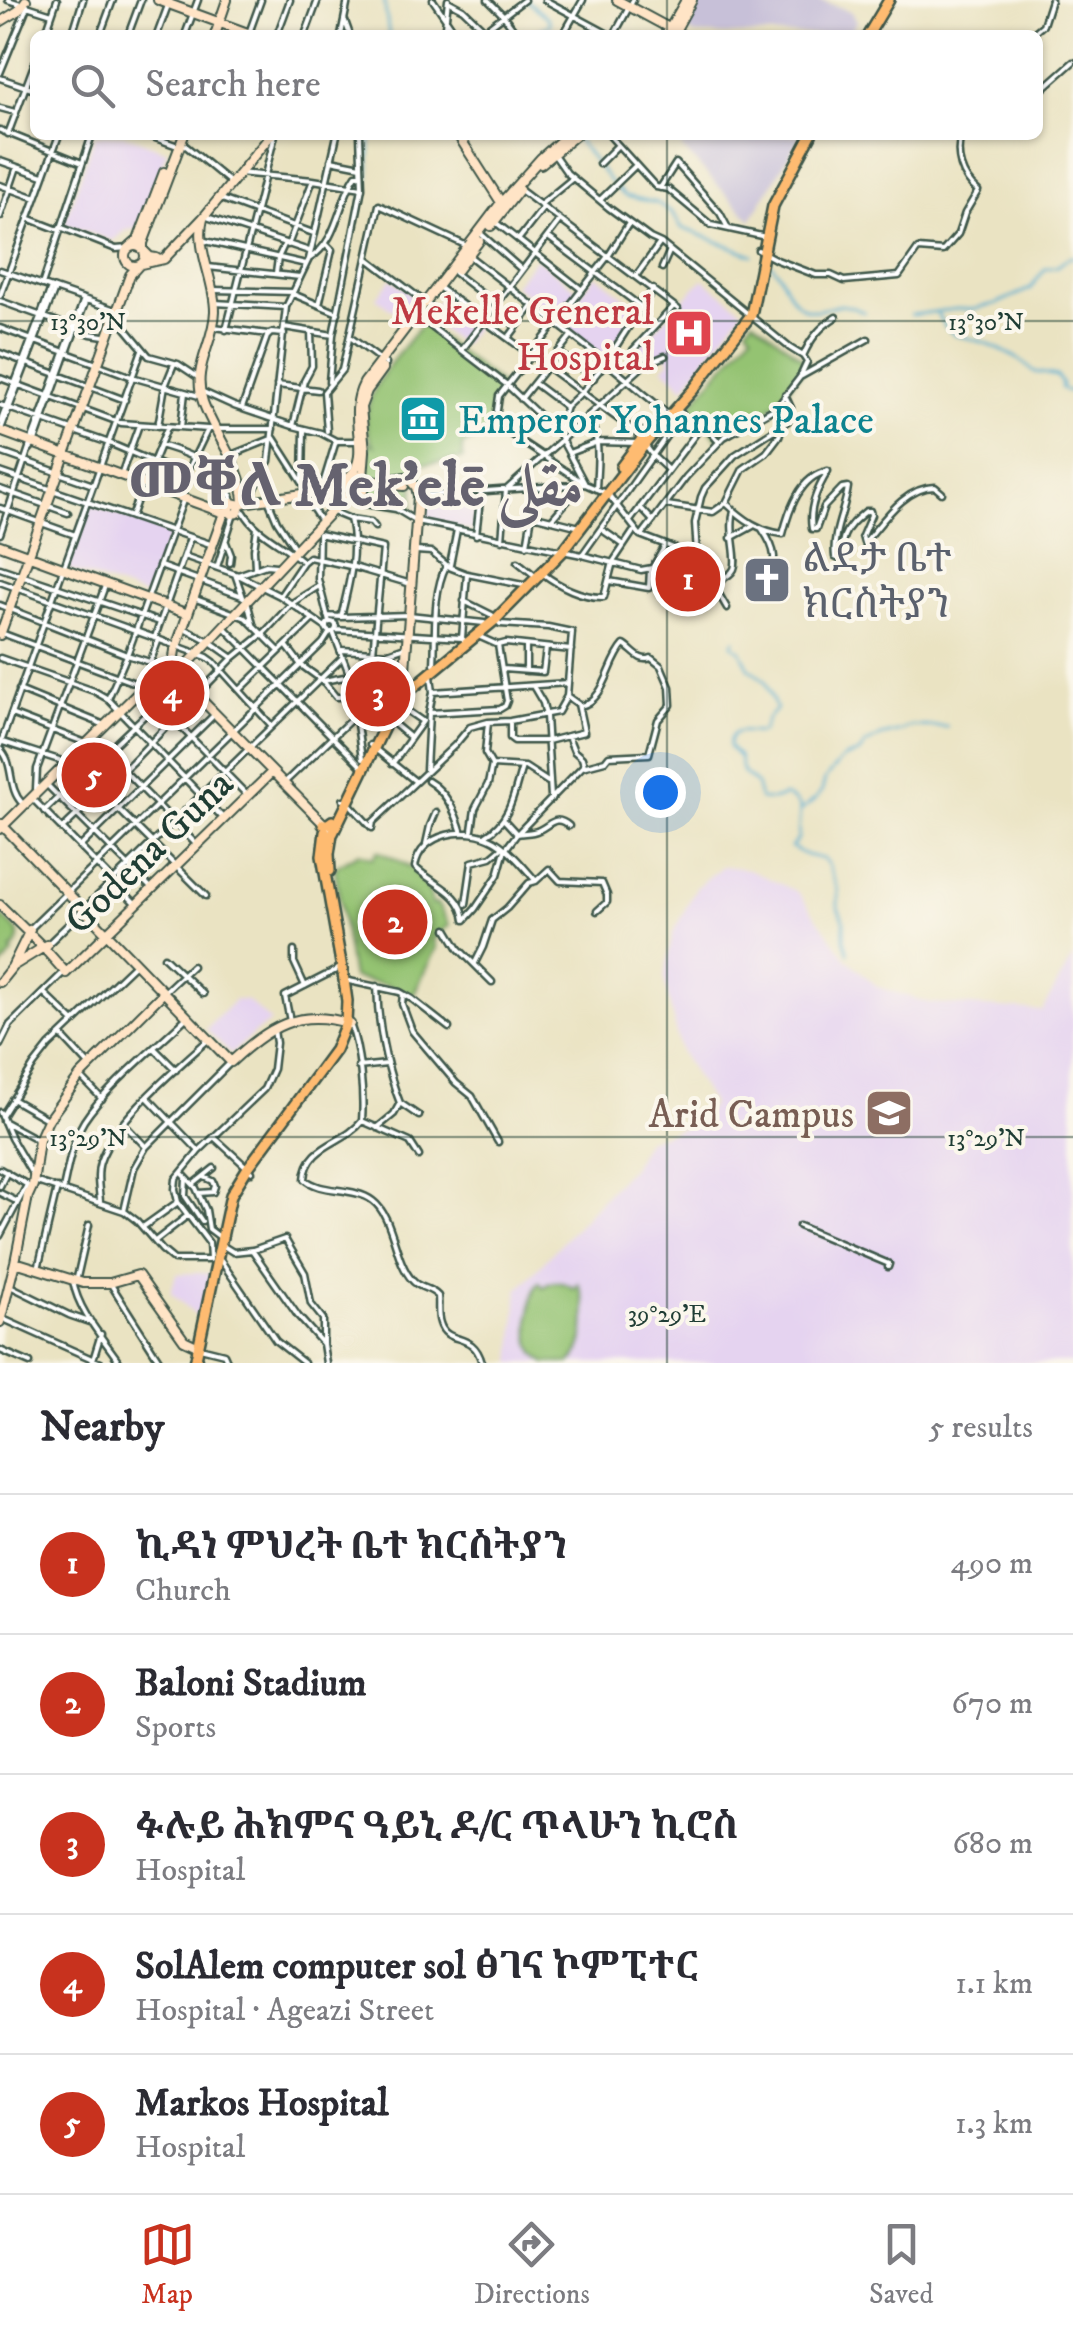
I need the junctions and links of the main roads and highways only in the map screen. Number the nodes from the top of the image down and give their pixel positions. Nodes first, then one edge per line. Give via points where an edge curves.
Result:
1 (884, 3) edge
2 (869, 30) edge
3 (804, 140) edge
4 (538, 574) junction
5 (490, 620) junction
6 (464, 641) junction
7 (398, 698) junction
8 (372, 747) junction
9 (327, 828) junction
10 (348, 1024) junction
11 (198, 1363) edge

1 - 2 main road
3 - 4 main road via 775,198 744,327
4 - 5 main road
4 - 5 main road
5 - 6 main road
5 - 6 main road
6 - 7 main road
7 - 8 main road
7 - 8 main road
8 - 9 main road
9 - 10 main road via 352,1008
9 - 10 main road via 322,856
10 - 11 main road via 229,1200

